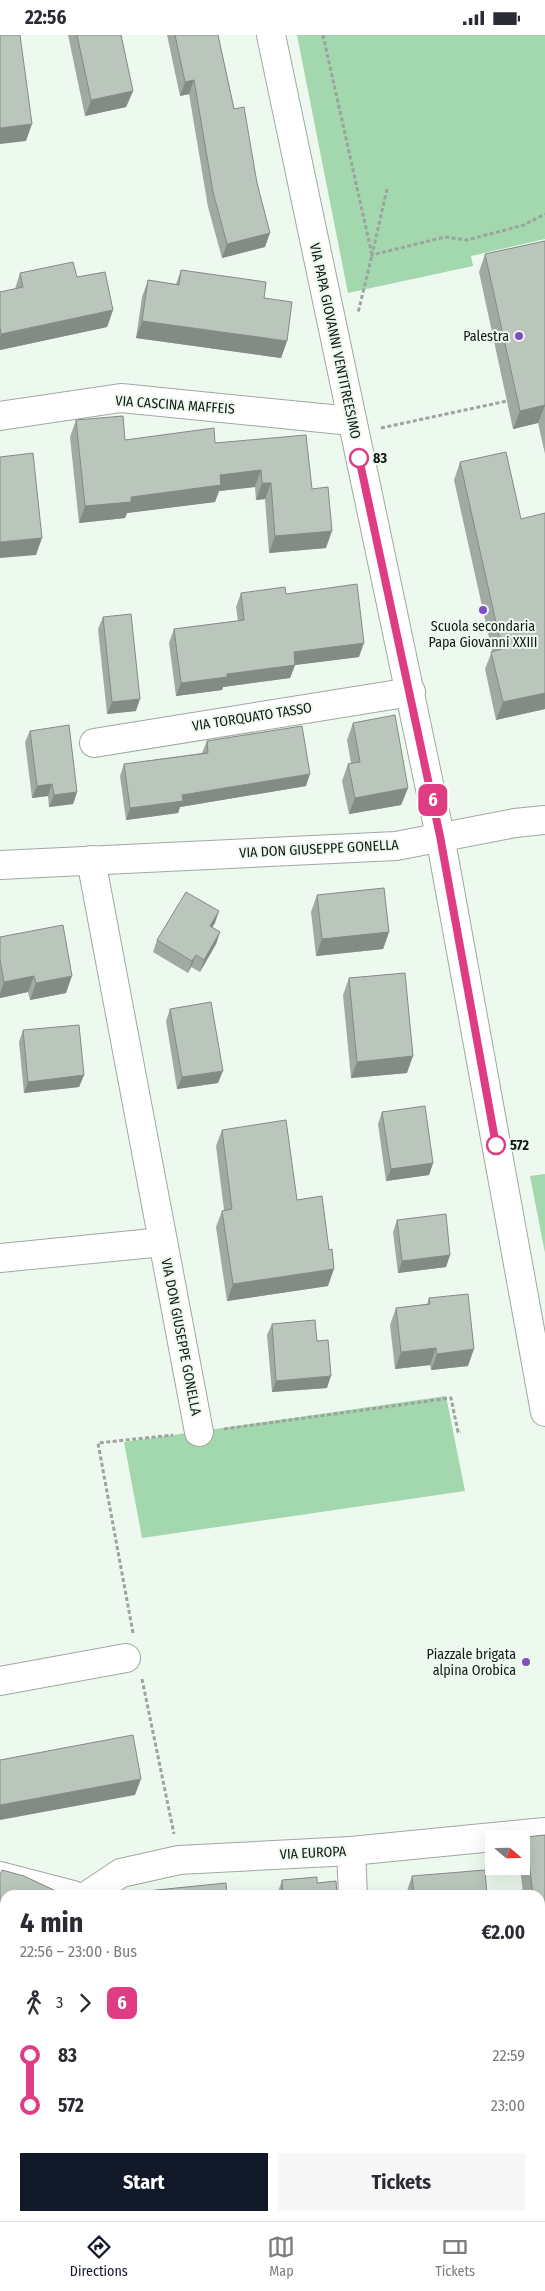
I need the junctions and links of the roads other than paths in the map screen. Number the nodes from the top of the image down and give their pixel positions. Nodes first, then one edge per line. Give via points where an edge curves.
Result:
1 (271, 35) edge
2 (0, 417) edge
3 (353, 427) junction
4 (411, 692) junction
5 (94, 743) dead end
6 (545, 821) edge
7 (440, 836) junction
8 (91, 860) junction
9 (0, 865) edge
10 (162, 1242) junction
11 (0, 1258) edge
12 (545, 1412) edge
13 (199, 1432) road end
14 (134, 1657) road end
15 (0, 1681) edge
16 (545, 1832) edge
17 (350, 1851) junction
18 (0, 1876) edge
19 (54, 1890) edge
20 (96, 1890) edge
21 (353, 1890) edge

1 - 3 street, VIA PAPA GIOVANNI VENTITREESIMO
2 - 3 street, VIA CASCINA MAFFEIS via 121,398
3 - 4 street, VIA PAPA GIOVANNI VENTITREESIMO
4 - 5 street, VIA TORQUATO TASSO
4 - 7 street, VIA PAPA GIOVANNI VENTITREESIMO
6 - 7 street, VIA DON GIUSEPPE GONELLA
7 - 8 street, VIA DON GIUSEPPE GONELLA via 396,847
7 - 12 street, VIA PAPA GIOVANNI VENTITREESIMO
8 - 9 street, VIA DON GIUSEPPE GONELLA
8 - 10 street, VIA DON GIUSEPPE GONELLA
10 - 11 street, VIA DON GIUSEPPE GONELLA
10 - 13 street, VIA DON GIUSEPPE GONELLA
14 - 15 street
16 - 17 street, VIA EUROPA
17 - 20 street, VIA EUROPA via 179,1860 121,1873
17 - 21 street
18 - 19 street

